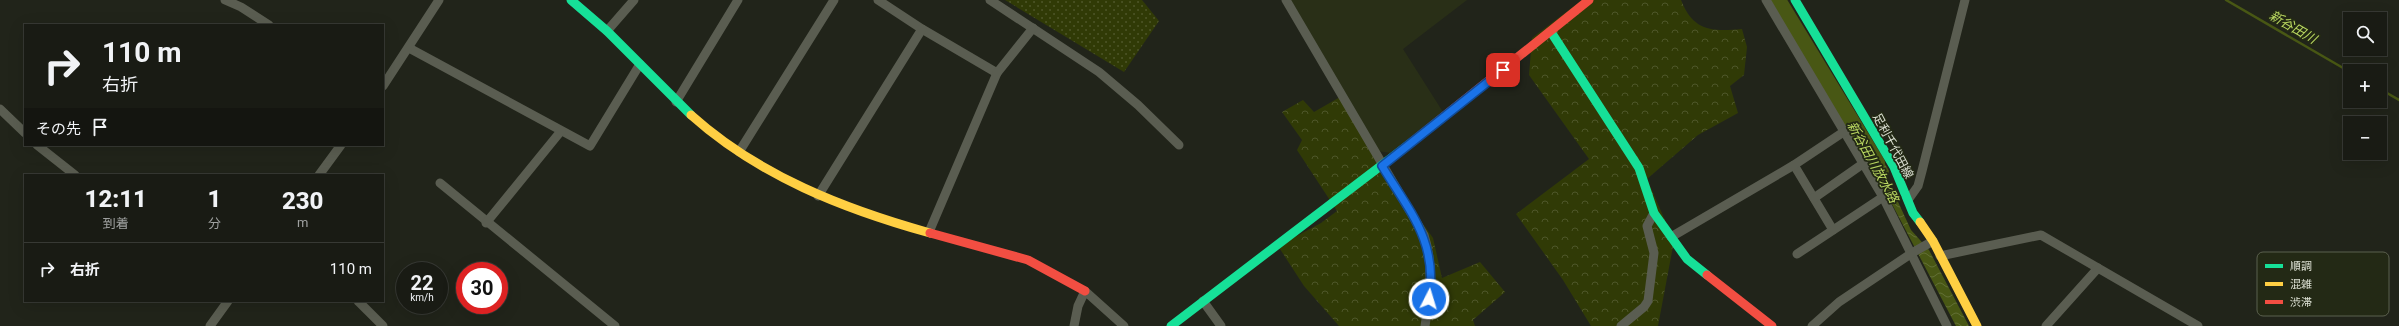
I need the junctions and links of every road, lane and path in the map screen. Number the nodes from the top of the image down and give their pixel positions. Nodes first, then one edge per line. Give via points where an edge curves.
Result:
1 (225, 0) edge
2 (439, 0) edge
3 (571, 0) edge
4 (634, 0) edge
5 (738, 0) edge
6 (834, 0) edge
7 (878, 0) edge
8 (990, 0) edge
9 (1286, 0) edge
10 (1589, 0) edge
11 (1766, 0) edge
12 (1795, 0) edge
13 (1965, 0) edge
14 (267, 24) edge
15 (1033, 28) junction
16 (922, 29) junction
17 (607, 31) junction
18 (1551, 32) junction
19 (409, 48) junction
20 (640, 64) junction
21 (997, 73) junction
22 (384, 85) edge
23 (676, 102) junction
24 (0, 109) edge
25 (561, 131) junction
26 (1845, 131) junction
27 (24, 132) edge
28 (1179, 145) dead end
29 (38, 146) edge
30 (340, 146) edge
31 (739, 152) junction
32 (1864, 163) junction
33 (1794, 165) junction
34 (1382, 166) junction
35 (74, 174) edge
36 (320, 174) edge
37 (440, 183) dead end
38 (818, 196) junction
39 (1883, 197) junction
40 (1814, 198) junction
41 (1908, 200) junction
42 (1654, 213) junction
43 (486, 223) junction
44 (1833, 230) junction
45 (929, 232) junction
46 (1671, 238) junction
47 (1931, 242) junction
48 (1914, 251) junction
49 (1797, 254) dead end
50 (1940, 256) junction
51 (2098, 268) junction
52 (1085, 291) junction
53 (1203, 301) junction
54 (227, 302) edge
55 (359, 302) edge
56 (210, 326) edge
57 (383, 326) edge
58 (615, 326) edge
59 (1074, 326) edge
60 (1124, 326) edge
61 (1171, 326) edge
62 (1222, 326) edge
63 (1425, 326) edge
64 (1621, 326) edge
65 (1772, 326) edge
66 (1812, 326) edge
67 (1947, 326) edge
68 (1977, 326) edge
69 (2046, 326) edge
70 (2198, 326) edge

1 - 14 street
2 - 19 street
3 - 17 street
4 - 17 street
5 - 23 street
6 - 31 street
7 - 16 street
8 - 15 street
9 - 34 street
10 - 18 street
11 - 26 street
12 - 41 street, 足利千代田線 via 1894,167
13 - 41 street via 1918,186
15 - 21 street
15 - 28 street via 1099,72
16 - 21 street
16 - 38 street
17 - 20 street
18 - 34 street
18 - 42 street via 1639,168
19 - 22 street
19 - 25 street
20 - 23 street
20 - 25 street via 590,146
21 - 45 street
23 - 31 street via 704,127
24 - 27 street
25 - 43 street
26 - 32 street
26 - 33 street
29 - 35 street
30 - 36 street
31 - 38 street
32 - 39 street
32 - 40 street
33 - 40 street
33 - 46 street
34 - 53 street
34 - 63 street via 1424,235 1430,254 1431,286
37 - 43 street
38 - 45 street via 875,218
39 - 44 street
39 - 48 street
40 - 44 street
41 - 47 street, 足利千代田線
42 - 46 street
42 - 64 street via 1648,226 1654,254 1648,301
43 - 58 street
44 - 49 street
45 - 52 street via 1028,260 1055,272
46 - 65 street via 1687,259
47 - 48 street
47 - 50 street, 足利千代田線
48 - 66 street via 1840,302
48 - 67 street
50 - 51 street via 2041,235
50 - 68 street, 足利千代田線
51 - 69 street
51 - 70 street
52 - 59 street via 1078,306
52 - 60 street
53 - 61 street
53 - 62 street
54 - 56 street
55 - 57 street

